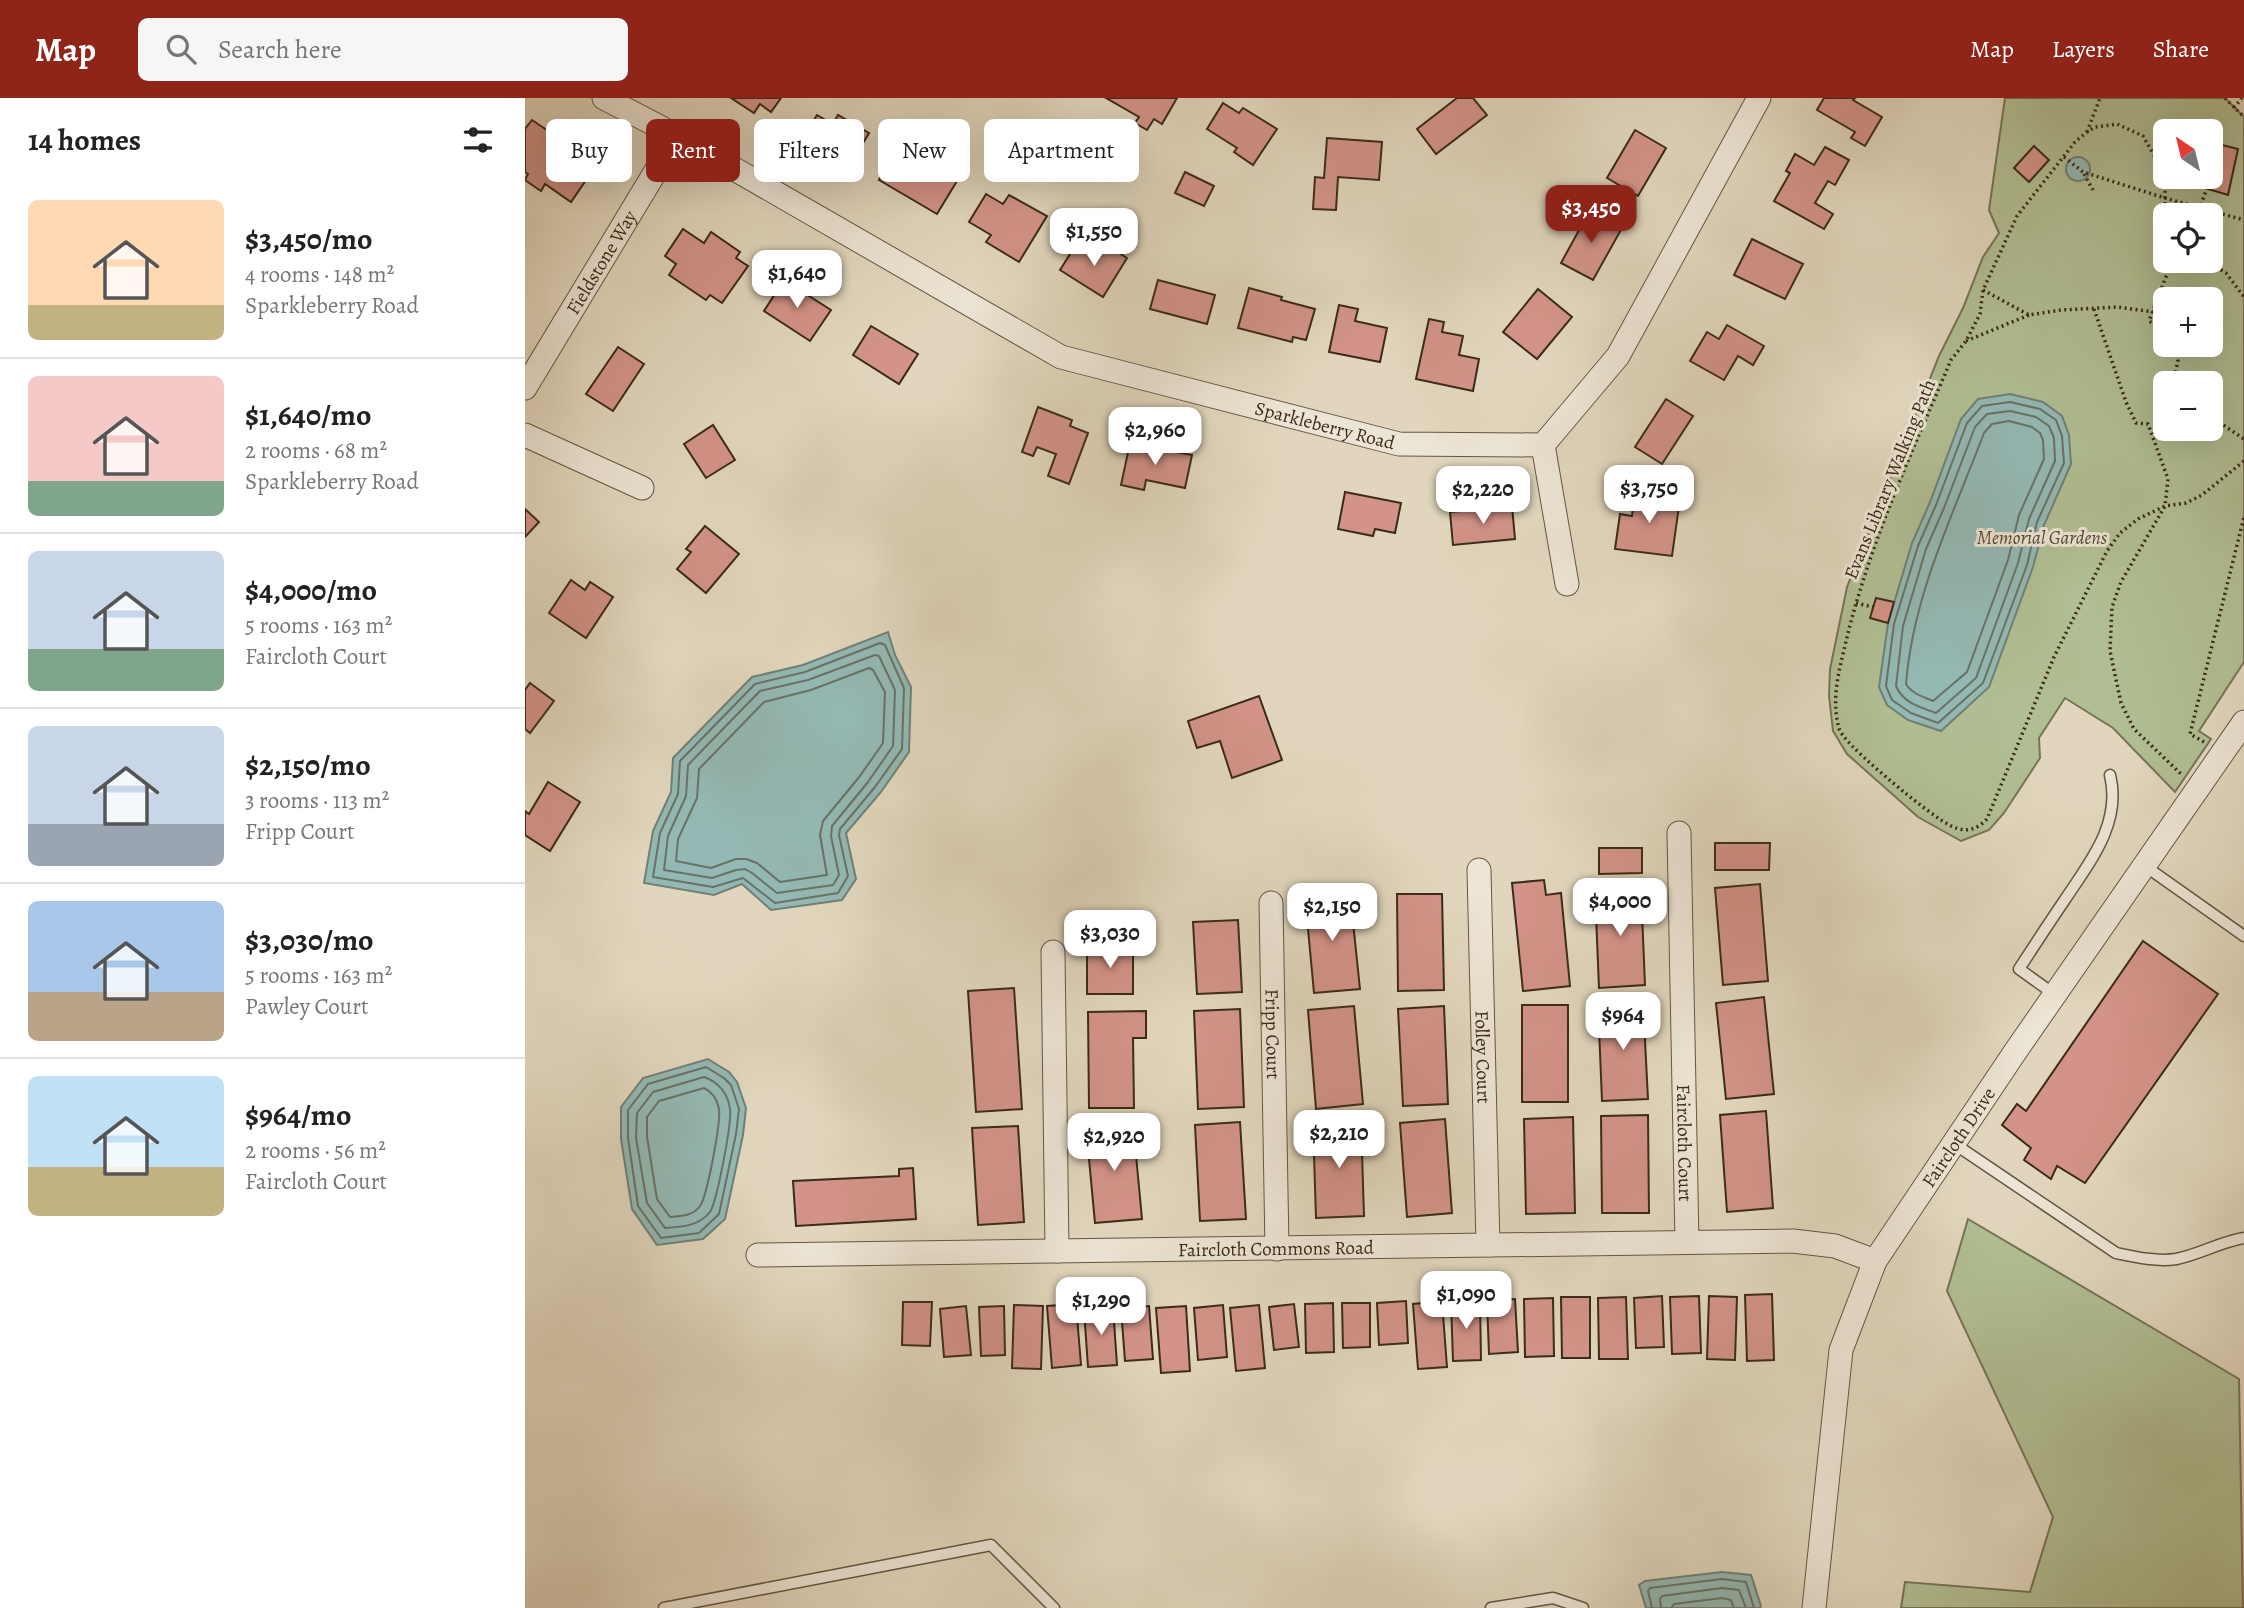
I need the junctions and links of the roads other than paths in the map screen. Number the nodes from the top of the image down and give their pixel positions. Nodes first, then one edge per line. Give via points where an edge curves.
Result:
1 (604, 98) edge
2 (1759, 98) edge
3 (646, 120) edge
4 (740, 172) edge
5 (649, 182) edge
6 (525, 388) edge
7 (525, 435) edge
8 (1542, 445) junction
9 (642, 488) dead end
10 (1567, 584) dead end
11 (2244, 722) edge
12 (2110, 775) dead end
13 (1679, 833) dead end
14 (2145, 866) junction
15 (1479, 870) dead end
16 (1271, 903) dead end
17 (2244, 936) edge
18 (1053, 953) dead end
19 (2054, 994) junction
20 (1952, 1143) junction
21 (2244, 1238) edge
22 (1687, 1242) junction
23 (1488, 1245) junction
24 (1277, 1249) junction
25 (1057, 1251) junction
26 (758, 1255) dead end
27 (1875, 1261) junction
28 (1554, 1603) edge
29 (664, 1608) edge
30 (1054, 1608) edge
31 (1491, 1608) edge
32 (1583, 1608) edge
33 (1814, 1608) edge

1 - 3 street, Sparkleberry Road
2 - 8 street via 1618,356
4 - 8 street, Sparkleberry Road via 1061,357 1399,444
5 - 6 street, Fieldstone Way
7 - 9 street
8 - 10 street
11 - 14 street, Faircloth Drive
12 - 19 lane via 2115,793 2097,854 2019,969
13 - 22 street, Faircloth Court
14 - 17 lane
14 - 19 street, Faircloth Drive
15 - 23 street, Folley Court
16 - 24 street, Fripp Court
18 - 25 street
19 - 20 street, Faircloth Drive
20 - 21 lane via 2116,1253 2176,1259
20 - 27 street, Faircloth Drive
22 - 23 street, Faircloth Commons Road
22 - 27 street, Faircloth Commons Road via 1820,1242
23 - 24 street, Faircloth Commons Road
24 - 25 street, Faircloth Commons Road
25 - 26 street, Faircloth Commons Road
27 - 33 street, Faircloth Drive via 1841,1350
28 - 31 lane
28 - 32 lane
29 - 30 lane via 991,1545

